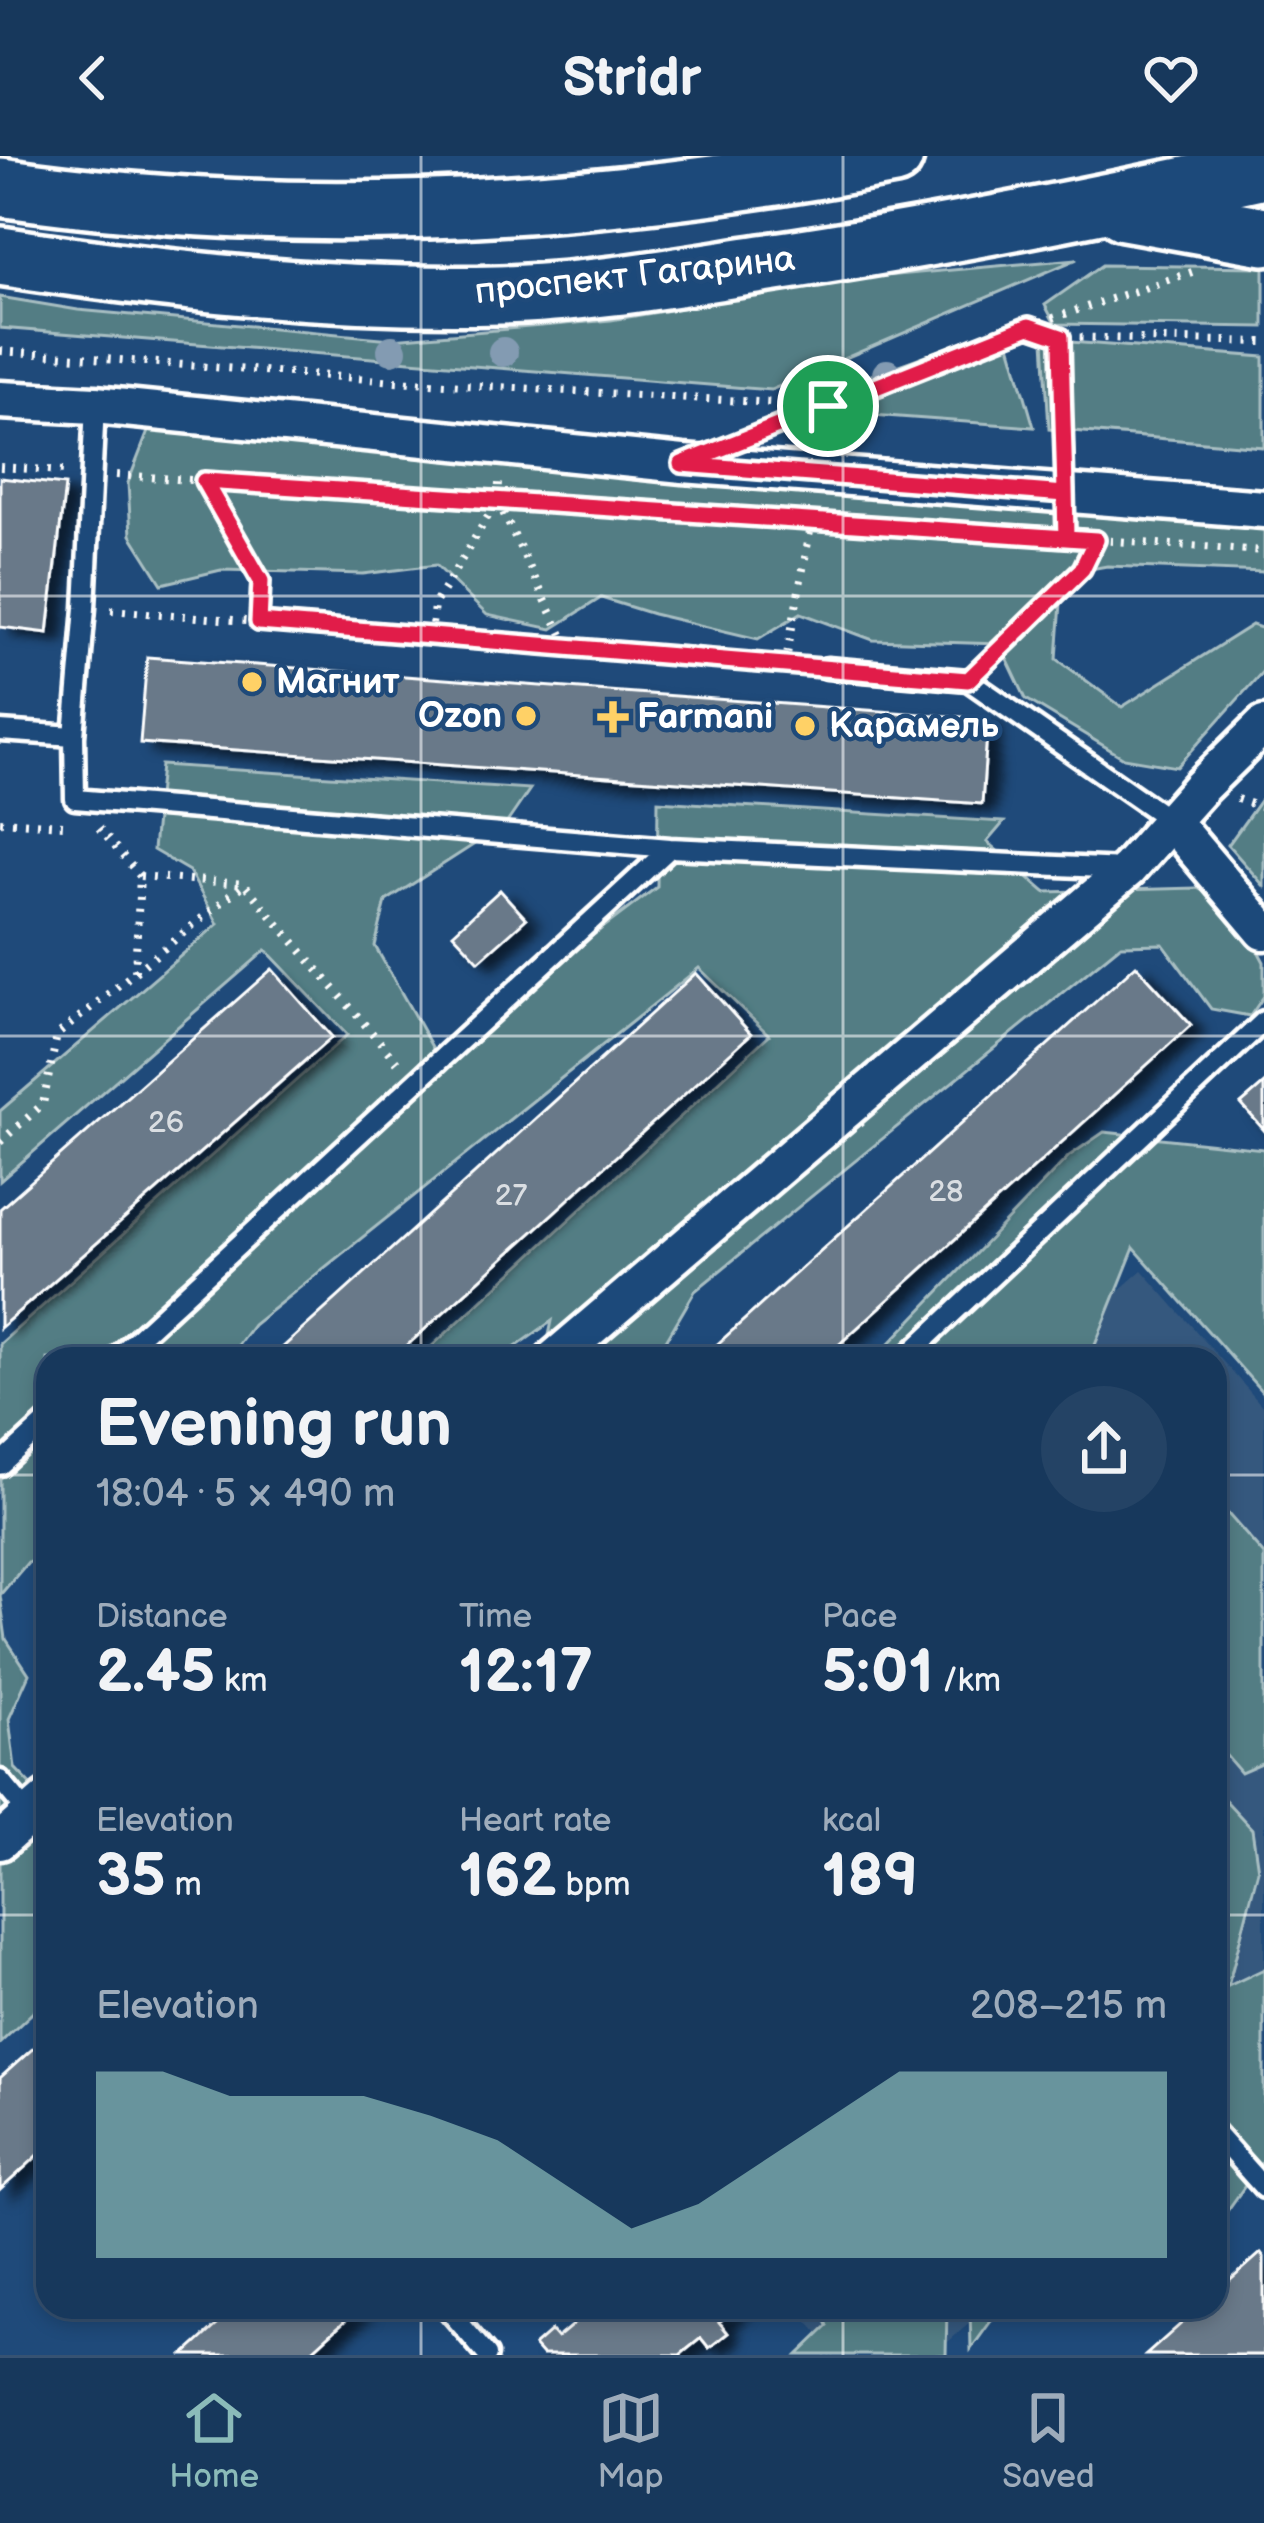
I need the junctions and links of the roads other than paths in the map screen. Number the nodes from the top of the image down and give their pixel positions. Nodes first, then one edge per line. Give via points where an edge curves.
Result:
1 (894, 156) edge
2 (1264, 170) edge
3 (0, 187) edge
4 (1096, 207) junction
5 (1264, 236) edge
6 (0, 256) edge
7 (0, 400) edge
8 (95, 405) junction
9 (1264, 509) edge
10 (827, 668) road end
11 (1264, 725) edge
12 (0, 730) edge
13 (74, 736) junction
14 (1171, 821) junction
15 (670, 848) junction
16 (1128, 869) junction
17 (1264, 931) edge
18 (1264, 1021) edge
19 (128, 1347) edge
20 (568, 1347) edge
21 (917, 1347) edge
22 (36, 1432) edge
23 (0, 1466) edge
24 (0, 1780) edge
25 (36, 1812) edge
26 (36, 1820) edge
27 (0, 1841) edge
28 (1227, 2146) edge
29 (1264, 2188) edge
30 (456, 2319) edge
31 (487, 2355) edge

1 - 3 main road via 612,199 482,208 209,206
2 - 4 main road, проспект Гагарина
4 - 5 main road
4 - 6 main road, проспект Гагарина via 668,279 504,295 366,295
7 - 8 street
8 - 9 street via 682,464
8 - 13 lane
10 - 14 lane via 968,680
11 - 14 street
12 - 13 lane
13 - 15 lane via 75,799
14 - 16 street
14 - 17 street
15 - 16 lane
15 - 19 lane
16 - 20 street
18 - 21 lane
22 - 23 lane
24 - 25 lane
26 - 27 street
28 - 29 lane
30 - 31 lane

